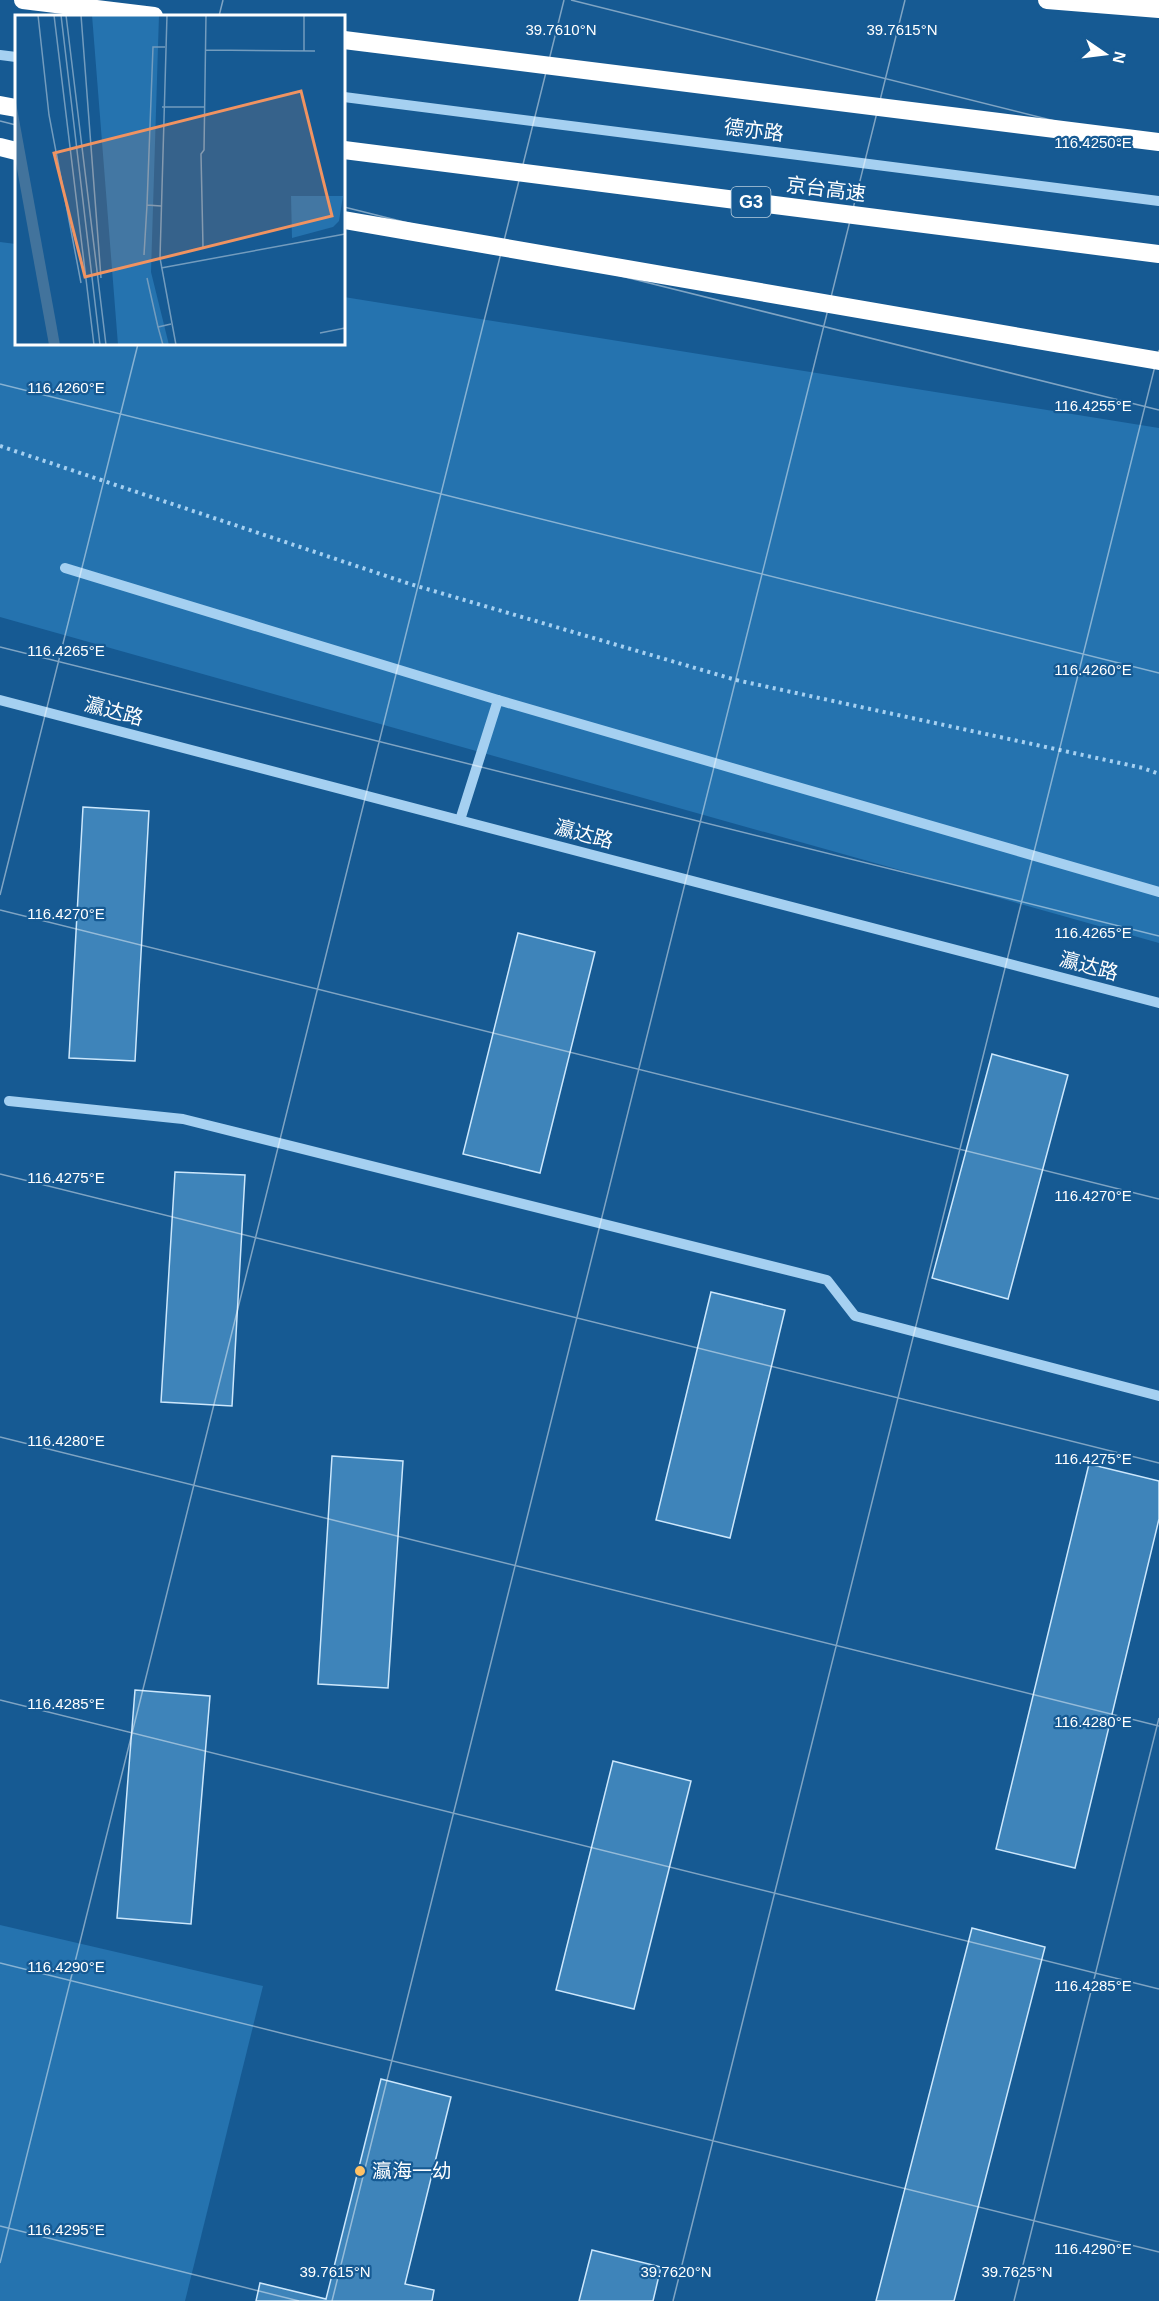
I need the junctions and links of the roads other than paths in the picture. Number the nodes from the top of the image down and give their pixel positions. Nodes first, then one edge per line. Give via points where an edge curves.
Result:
1 (23, 0) edge
2 (1047, 0) edge
3 (1159, 9) edge
4 (146, 15) edge
5 (345, 40) edge
6 (0, 55) edge
7 (15, 57) edge
8 (345, 97) edge
9 (0, 105) edge
10 (15, 108) edge
11 (1159, 142) edge
12 (0, 147) edge
13 (345, 150) edge
14 (15, 151) edge
15 (1159, 201) edge
16 (345, 220) edge
17 (1159, 254) edge
18 (1159, 361) edge
19 (65, 568) dead end
20 (0, 700) edge
21 (498, 700) junction
22 (460, 820) junction
23 (1159, 892) edge
24 (1159, 1003) edge
25 (9, 1101) dead end
26 (1159, 1396) edge

1 - 4 highway
2 - 3 highway
5 - 11 highway
6 - 7 street
8 - 15 street, 德亦路
9 - 10 highway
12 - 14 highway
13 - 17 highway, 京台高速 / G3
16 - 18 highway
19 - 21 street
20 - 22 street, 瀛达路
21 - 22 street
21 - 23 street
22 - 24 street, 瀛达路
25 - 26 street via 183,1119 827,1280 855,1316

